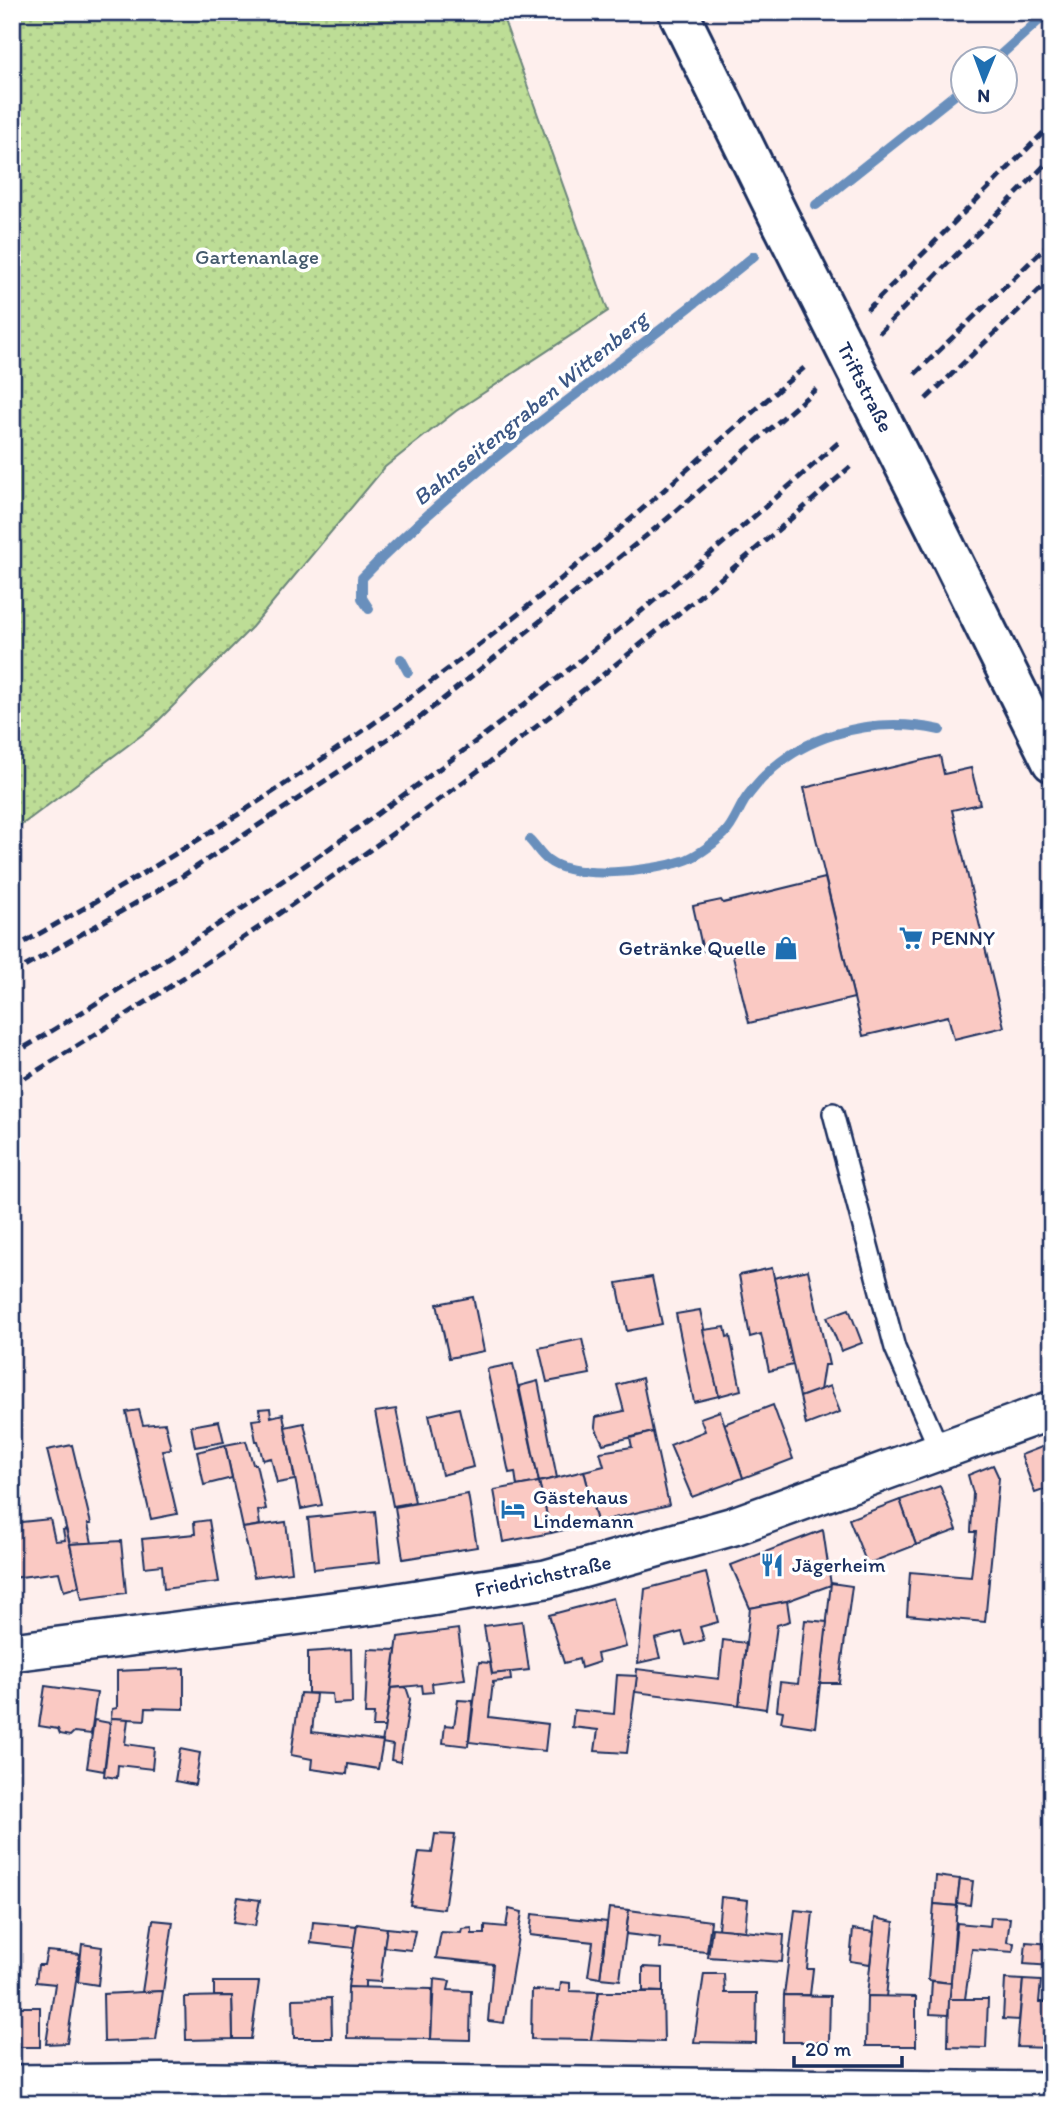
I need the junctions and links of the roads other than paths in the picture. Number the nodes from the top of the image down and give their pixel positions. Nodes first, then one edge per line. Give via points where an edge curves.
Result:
1 (678, 12) edge
2 (1052, 762) edge
3 (833, 1113) dead end
4 (1052, 1410) edge
5 (940, 1451) junction
6 (12, 1652) edge
7 (12, 2084) edge
8 (1052, 2091) edge
9 (213, 2093) edge

1 - 2 main road, Triftstraße, bridge
3 - 5 lane via 895,1348
4 - 5 street, Friedrichstraße
5 - 6 street, Friedrichstraße via 734,1527 546,1579 404,1602
7 - 9 street
8 - 9 street

